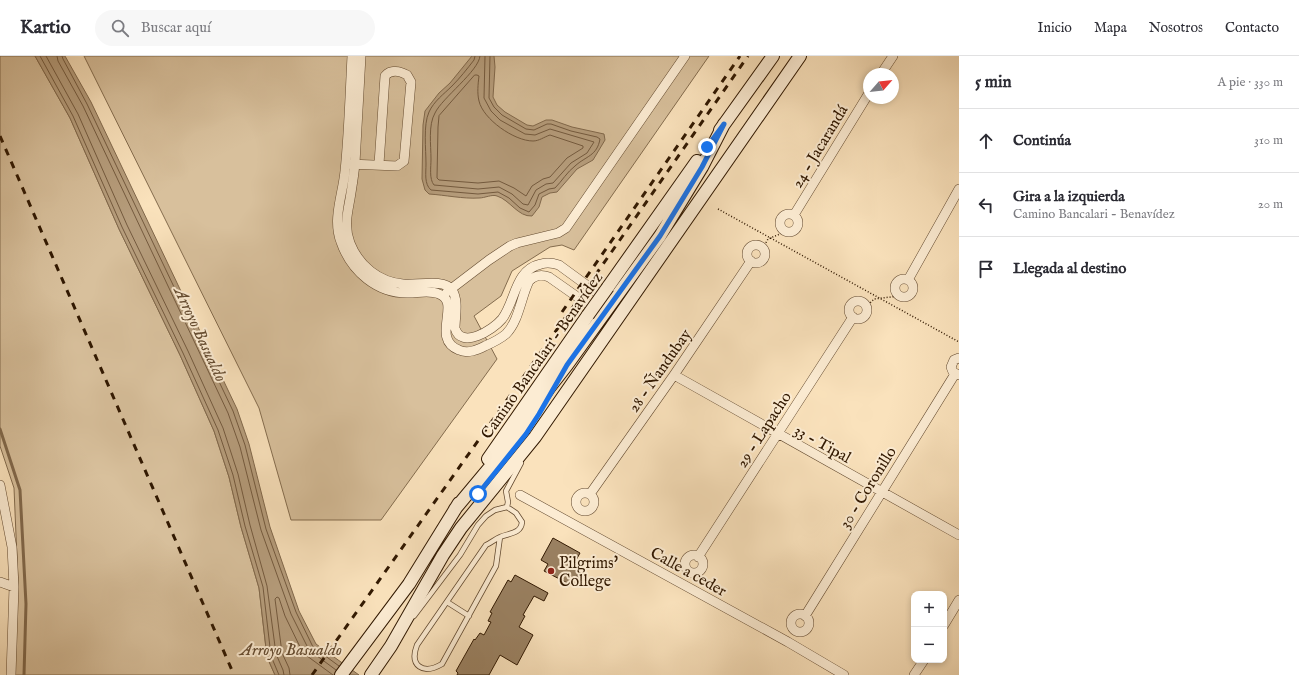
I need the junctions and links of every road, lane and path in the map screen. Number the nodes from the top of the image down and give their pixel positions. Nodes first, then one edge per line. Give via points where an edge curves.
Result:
1 (352, 56) edge
2 (361, 56) edge
3 (685, 56) edge
4 (773, 56) edge
5 (800, 56) edge
6 (893, 56) edge
7 (885, 68) edge
8 (772, 98) junction
9 (863, 103) edge
10 (724, 124) junction
11 (350, 164) junction
12 (379, 164) junction
13 (959, 189) edge
14 (718, 209) dead end
15 (787, 231) joint
16 (660, 236) junction
17 (770, 238) junction
18 (762, 248) junction
19 (751, 261) junction
20 (451, 288) junction
21 (443, 295) junction
22 (900, 296) joint
23 (879, 298) junction
24 (611, 303) junction
25 (866, 307) junction
26 (603, 315) junction
27 (853, 317) junction
28 (490, 329) junction
29 (496, 340) junction
30 (959, 342) edge
31 (959, 358) edge
32 (567, 365) junction
33 (674, 375) junction
34 (957, 375) edge
35 (778, 434) junction
36 (535, 437) junction
37 (0, 485) edge
38 (881, 492) junction
39 (590, 494) dead end
40 (520, 495) dead end
41 (507, 507) junction
42 (455, 509) junction
43 (460, 528) junction
44 (959, 535) edge
45 (500, 537) junction
46 (698, 557) dead end
47 (0, 582) edge
48 (14, 587) junction
49 (959, 600) edge
50 (446, 602) junction
51 (469, 616) junction
52 (805, 616) dead end
53 (947, 620) edge
54 (391, 646) junction
55 (922, 663) edge
56 (424, 673) edge
57 (11, 675) edge
58 (341, 675) edge
59 (371, 675) edge
60 (844, 675) edge
61 (905, 675) edge
62 (914, 675) edge

1 - 11 street
2 - 11 street
3 - 20 street via 566,228 558,233 510,246
4 - 10 main road, Camino Bancalari - Benavídez
5 - 8 main road
6 - 7 street
8 - 16 main road via 752,116
8 - 36 main road
9 - 15 street, 24 - Jacarandá via 794,215 798,220 797,226 793,231
10 - 16 main road via 702,167
10 - 42 main road, Camino Bancalari - Benavídez, bridge via 588,315
11 - 12 street
11 - 20 street via 350,199 346,226 350,244 361,262 367,269 392,283 440,283
11 - 21 street via 339,210 338,230 340,242 349,259 362,275 385,289 400,293 434,292
12 - 12 street via 396,166 404,161 406,156 411,82 407,75 395,71 385,76
13 - 22 street via 908,280 912,284 911,293
14 - 17 path
15 - 17 path
16 - 24 main road
17 - 18 path
17 - 23 path
18 - 19 street via 765,254 763,259 756,263
18 - 19 street via 755,245 749,248 747,256
19 - 33 street, 28 - Ñandubay
20 - 21 street
20 - 28 street via 456,300 455,328 460,337 471,338
21 - 29 street via 448,306 446,336 454,347 465,352 474,351
22 - 23 path
23 - 25 path via 874,299
23 - 30 path
24 - 26 main road
24 - 28 street via 559,265 545,263 532,267 521,278 506,314
25 - 27 street via 864,316 859,319
25 - 27 street via 860,301 852,303 849,310
26 - 29 street via 549,277 538,275 529,281 509,330
26 - 32 main road
27 - 35 street, 29 - Lapacho
28 - 29 street
31 - 34 street via 951,364
32 - 42 main road via 548,388 516,436
32 - 43 main road via 526,434 470,505
33 - 35 street, 33 - Tipal
33 - 39 street, 28 - Ñandubay
34 - 38 street, 30 - Coronillo
35 - 38 street, 33 - Tipal
35 - 46 street, 29 - Lapacho
36 - 41 lane via 506,491
36 - 43 main road
37 - 48 street via 12,547
38 - 44 street, 33 - Tipal
38 - 52 street, 30 - Coronillo
40 - 60 street, Calle a ceder
41 - 45 lane via 516,513 522,526 516,532
41 - 54 lane via 490,512 478,525 460,555
42 - 58 main road, Camino Bancalari - Benavídez via 408,584
43 - 54 main road
45 - 50 lane via 486,545
45 - 51 lane via 496,566
47 - 48 street
48 - 57 street
49 - 53 street
50 - 51 lane
50 - 56 lane via 414,651 417,665
51 - 56 lane via 442,664
54 - 59 main road
55 - 62 street
61 - 62 street

